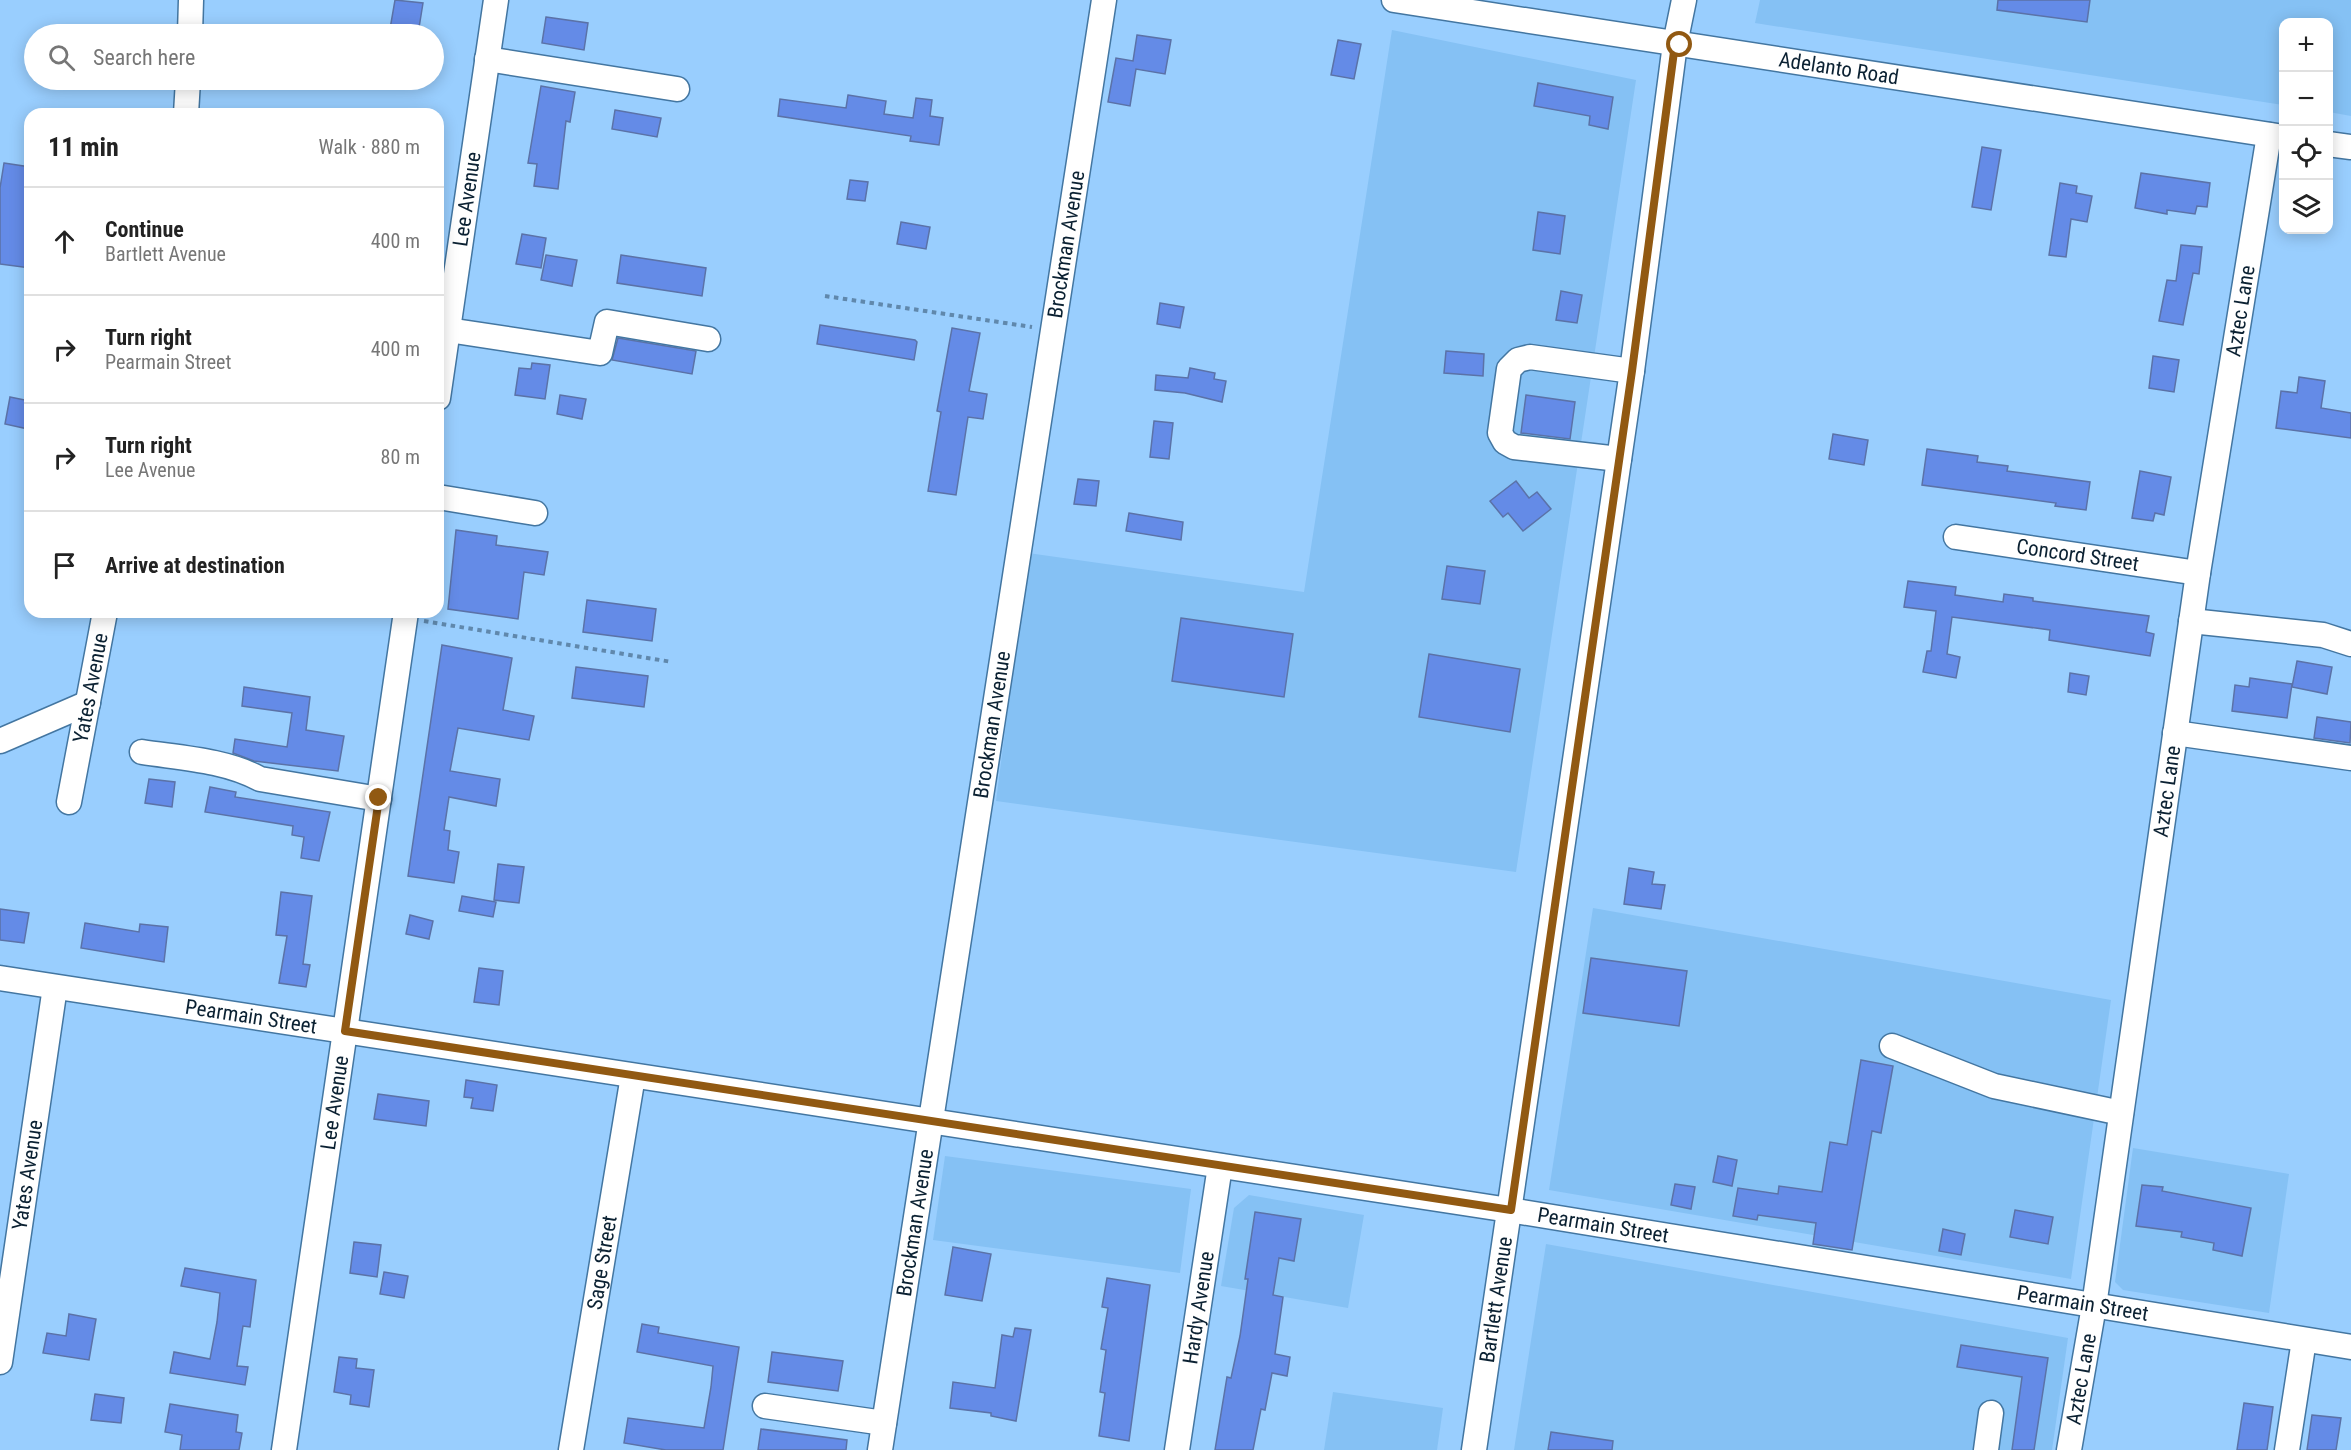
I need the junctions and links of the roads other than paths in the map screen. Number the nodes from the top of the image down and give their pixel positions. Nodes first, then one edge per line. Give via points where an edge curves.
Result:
1 (191, 0) edge
2 (496, 0) edge
3 (1104, 0) edge
4 (1394, 0) edge
5 (1684, 0) edge
6 (190, 24) edge
7 (1675, 44) junction
8 (488, 59) junction
9 (677, 89) dead end
10 (187, 90) edge
11 (186, 108) edge
12 (2276, 136) edge
13 (2333, 145) edge
14 (2351, 147) edge
15 (448, 330) junction
16 (708, 339) dead end
17 (444, 357) edge
18 (1632, 371) junction
19 (1619, 459) junction
20 (444, 498) edge
21 (535, 513) dead end
22 (1956, 537) dead end
23 (2198, 573) junction
24 (104, 618) edge
25 (406, 618) edge
26 (2192, 621) junction
27 (2351, 644) edge
28 (88, 704) junction
29 (2175, 733) junction
30 (0, 741) edge
31 (142, 752) dead end
32 (2351, 758) edge
33 (379, 798) junction
34 (69, 802) dead end
35 (0, 978) edge
36 (55, 987) junction
37 (345, 1031) junction
38 (1893, 1046) dead end
39 (633, 1076) junction
40 (2121, 1113) junction
41 (931, 1121) junction
42 (1220, 1166) junction
43 (1511, 1210) junction
44 (2094, 1306) junction
45 (2304, 1340) junction
46 (2351, 1347) edge
47 (0, 1362) edge
48 (765, 1406) dead end
49 (1991, 1413) dead end
50 (884, 1423) junction
51 (284, 1450) edge
52 (572, 1450) edge
53 (880, 1450) edge
54 (1177, 1450) edge
55 (1474, 1450) edge
56 (1986, 1450) edge
57 (2069, 1450) edge
58 (2287, 1450) edge

1 - 6 street
2 - 8 street, Lee Avenue
3 - 41 street, Brockman Avenue
4 - 7 street, Adelanto Road
5 - 7 street, Bartlett Avenue
7 - 12 street, Adelanto Road
7 - 18 street, Bartlett Avenue
8 - 9 street
8 - 15 street, Lee Avenue
10 - 11 street
12 - 23 street, Aztec Lane
13 - 14 street
15 - 16 street via 600,352 607,322
15 - 17 street, Lee Avenue
18 - 19 street, Bartlett Avenue
18 - 19 street via 1530,357 1518,360 1509,369 1500,433 1505,442 1514,447
19 - 43 street, Bartlett Avenue
20 - 21 street
22 - 23 street, Concord Street
23 - 26 street, Aztec Lane
24 - 28 street, Yates Avenue
25 - 33 street, Lee Avenue
26 - 27 street via 2323,634
26 - 29 street, Aztec Lane
28 - 30 street
28 - 34 street, Yates Avenue
29 - 32 street
29 - 40 street, Aztec Lane
31 - 33 street via 218,764 260,779
33 - 37 street, Lee Avenue
35 - 36 street, Pearmain Street
36 - 37 street, Pearmain Street
36 - 47 street, Yates Avenue
37 - 39 street, Pearmain Street
37 - 51 street, Lee Avenue
38 - 40 street via 1994,1086
39 - 41 street, Pearmain Street
39 - 52 street, Sage Street
40 - 44 street, Aztec Lane
41 - 42 street, Pearmain Street
41 - 50 street, Brockman Avenue
42 - 43 street, Pearmain Street
42 - 54 street, Hardy Avenue
43 - 44 street, Pearmain Street
43 - 55 street, Bartlett Avenue
44 - 45 street, Pearmain Street
44 - 57 street, Aztec Lane
45 - 46 street, Pearmain Street
45 - 58 street
48 - 50 street
49 - 56 street
50 - 53 street, Brockman Avenue

